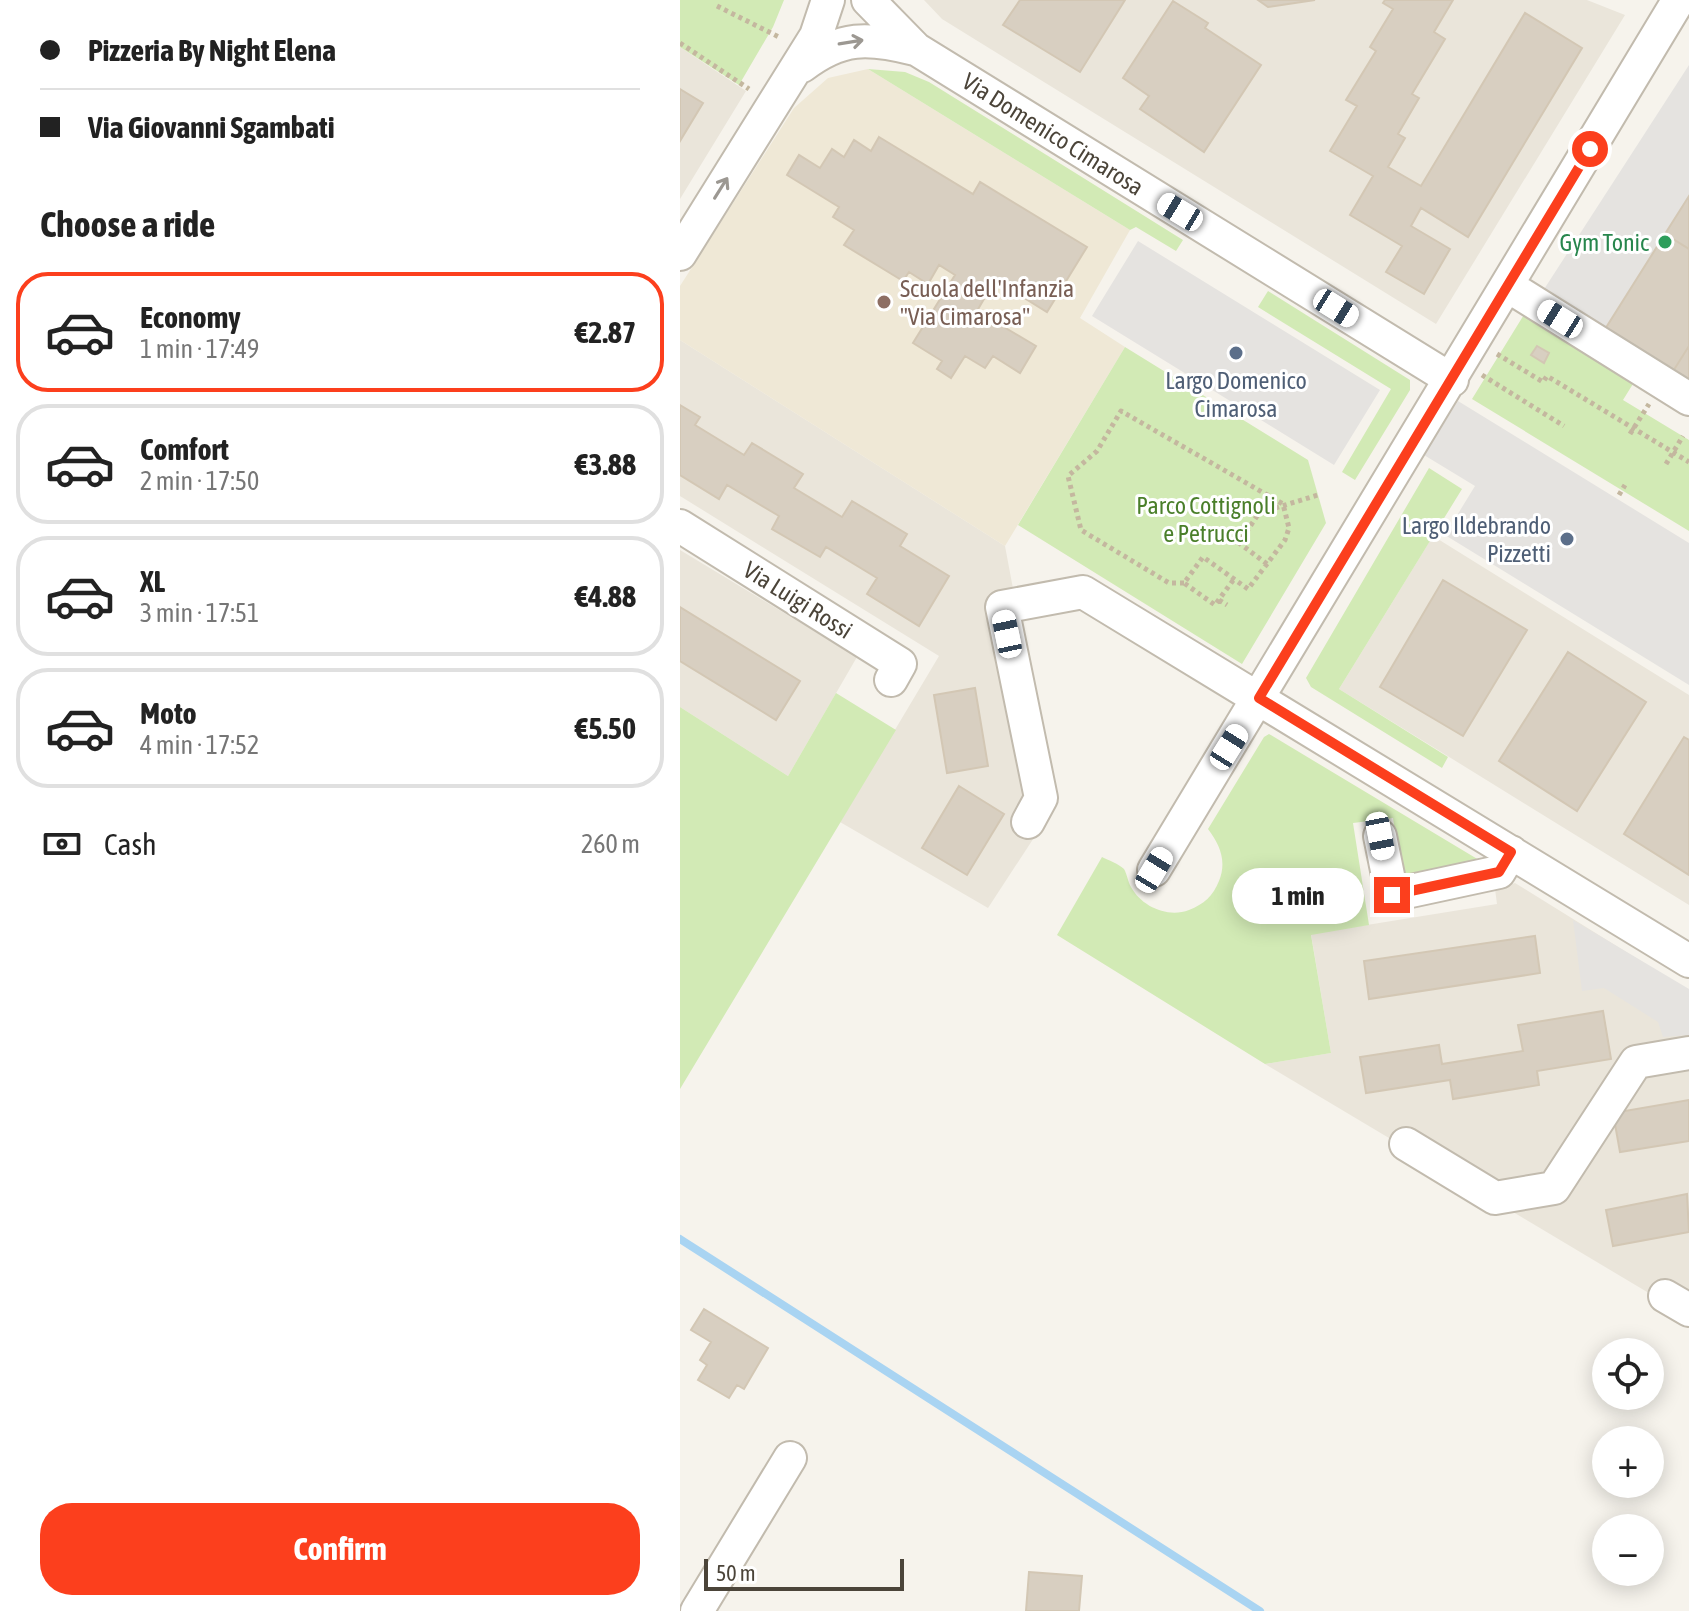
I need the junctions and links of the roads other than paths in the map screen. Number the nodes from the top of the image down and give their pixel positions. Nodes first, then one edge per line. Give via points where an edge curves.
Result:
1 (828, 0) edge
2 (868, 0) edge
3 (1672, 5) edge
4 (916, 49) junction
5 (793, 73) junction
6 (680, 254) edge
7 (1508, 286) junction
8 (1467, 377) junction
9 (1689, 399) edge
10 (680, 526) edge
11 (891, 680) dead end
12 (1259, 698) junction
13 (1028, 822) dead end
14 (1380, 836) dead end
15 (1511, 852) junction
16 (1154, 870) dead end
17 (1689, 961) edge
18 (1689, 1053) edge
19 (1406, 1144) dead end
20 (790, 1458) dead end
21 (697, 1611) edge

1 - 5 street via 816,36
2 - 4 street, Via Domenico Cimarosa
3 - 7 street
5 -> 4 street via 821,51 842,43 867,40
4 - 8 street, Via Domenico Cimarosa
6 -> 5 street
7 - 8 street
7 - 9 street
8 - 12 street
10 - 11 street, Via Luigi Rossi via 900,664
12 - 13 street via 1083,592 1002,607 1041,798
12 - 15 street
12 - 16 street
14 - 15 street via 1392,895 1499,872
15 - 17 street
18 - 19 street via 1636,1062 1554,1188 1495,1198
20 - 21 street

